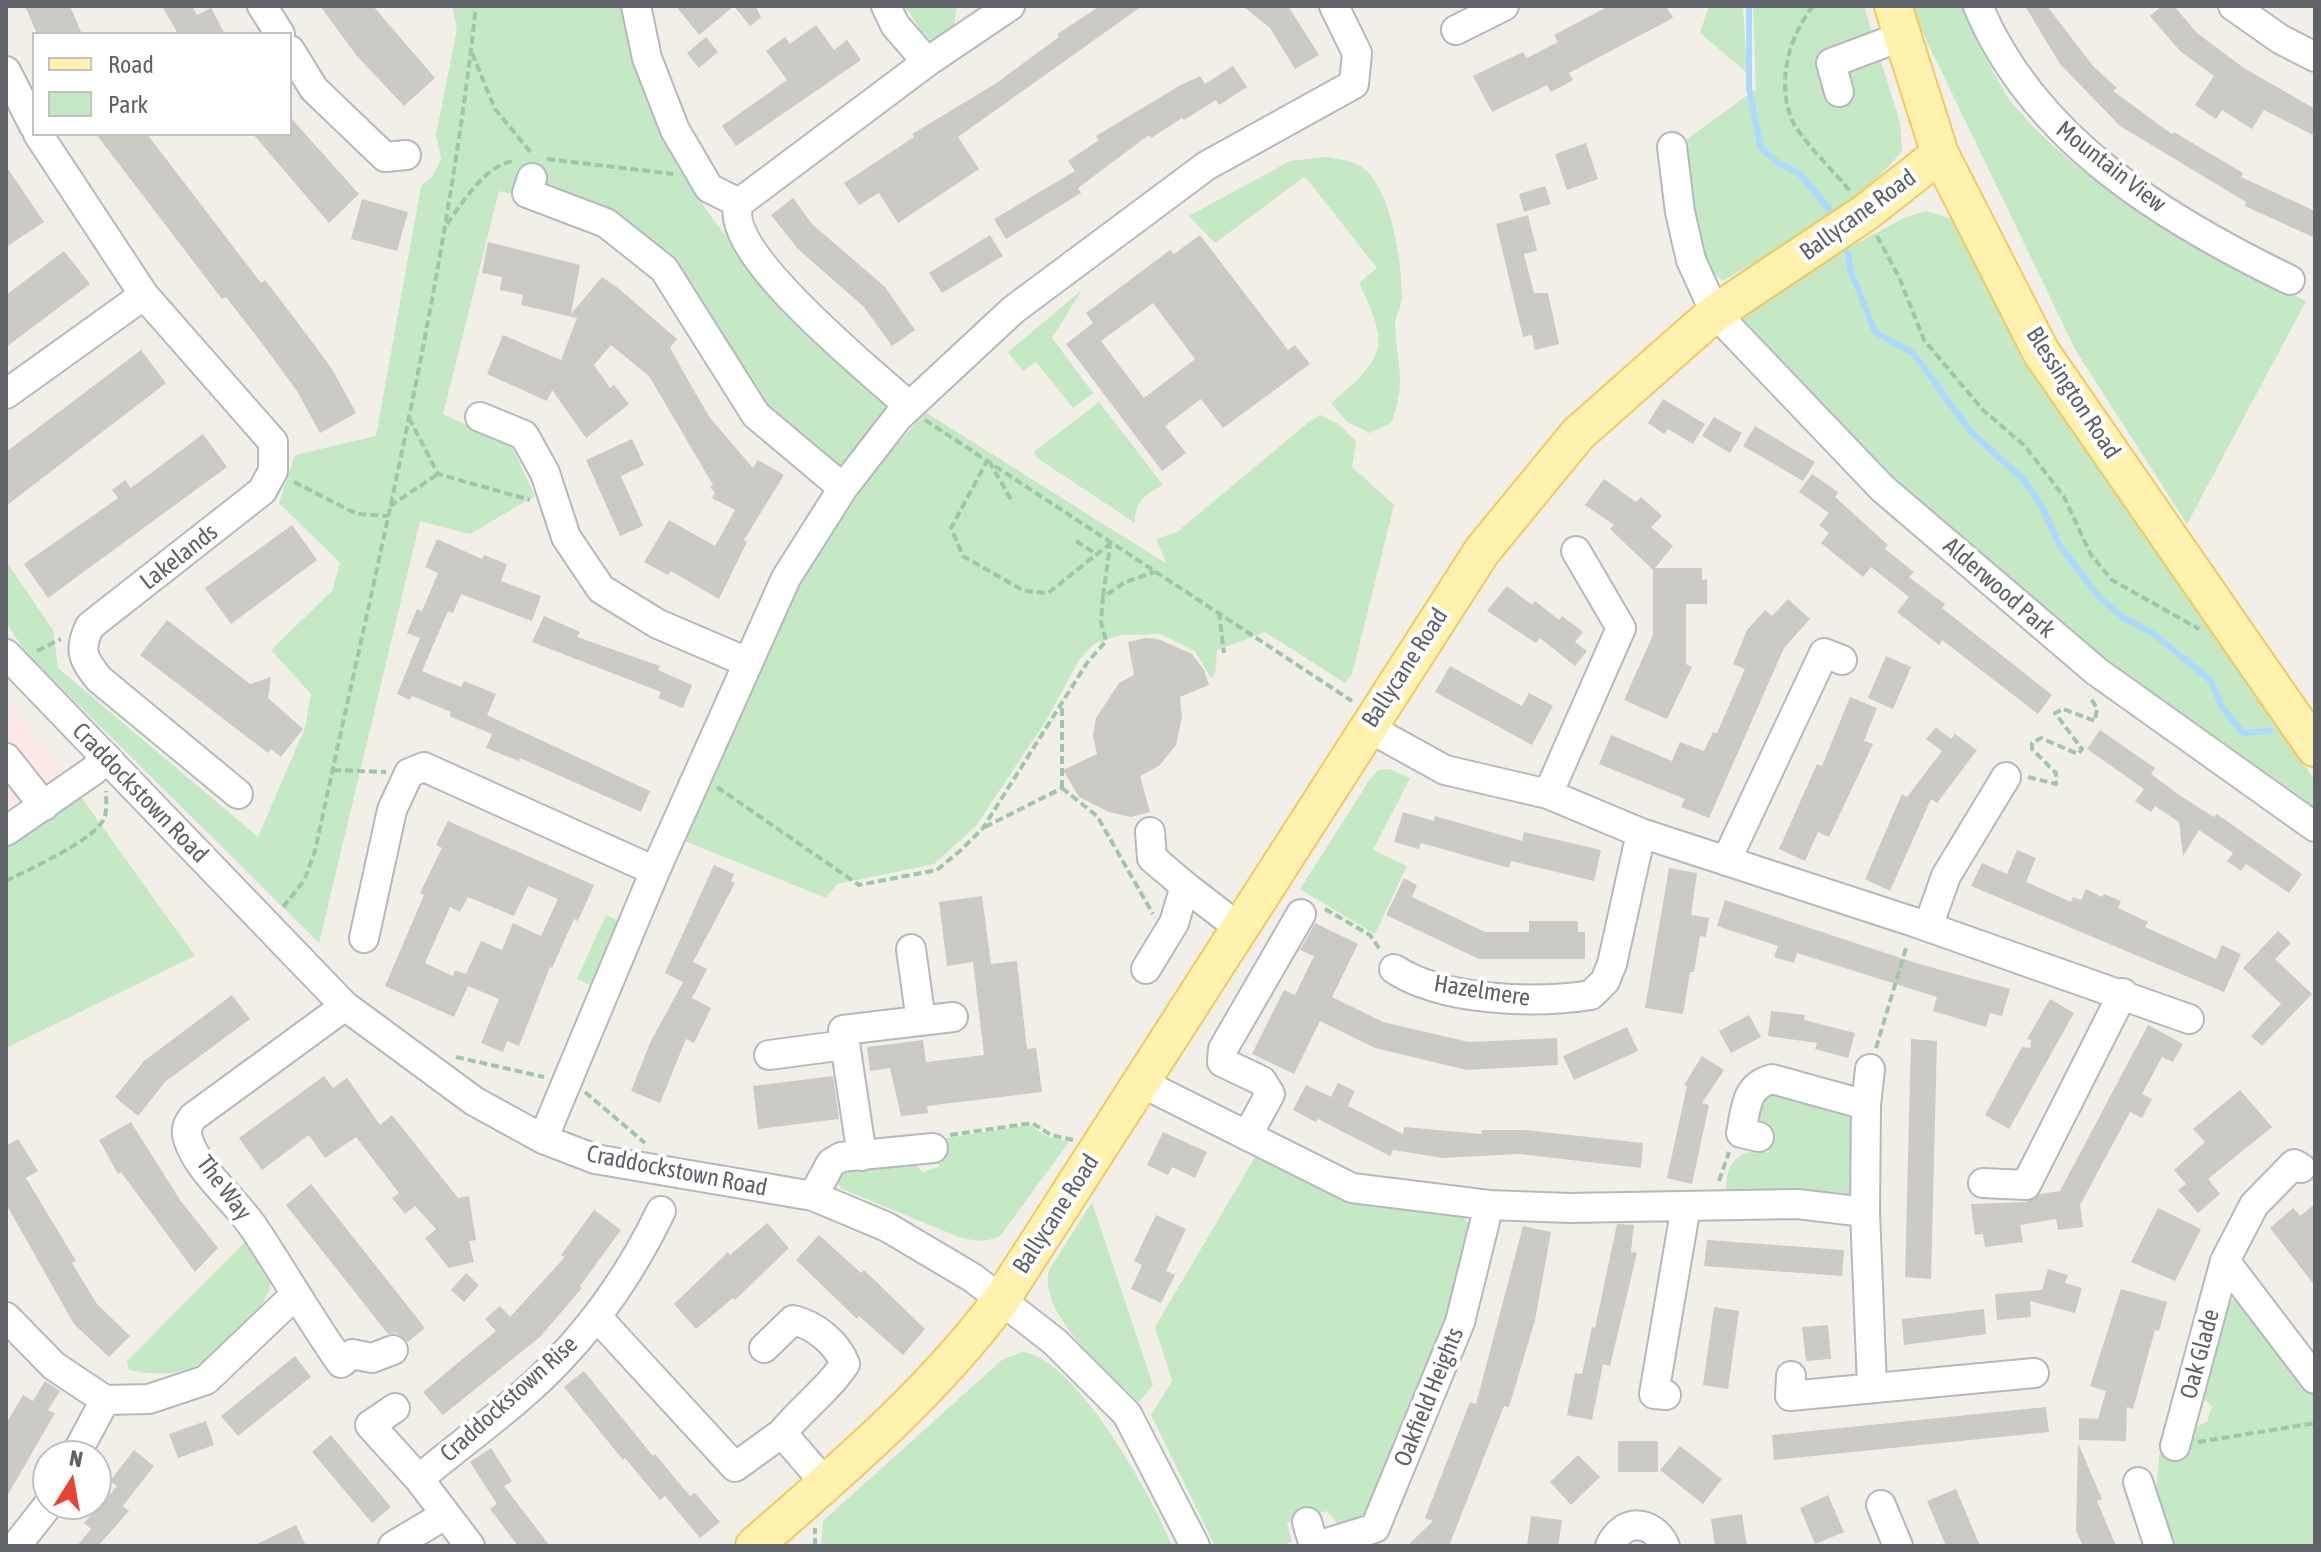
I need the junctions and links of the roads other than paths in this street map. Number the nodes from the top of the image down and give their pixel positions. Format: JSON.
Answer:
{"nodes":[{"id":1,"x":262,"y":6,"type":"edge"},
{"id":2,"x":636,"y":6,"type":"edge"},
{"id":3,"x":886,"y":6,"type":"edge"},
{"id":4,"x":1010,"y":6,"type":"edge"},
{"id":5,"x":1334,"y":6,"type":"edge"},
{"id":6,"x":1504,"y":6,"type":"edge"},
{"id":7,"x":1978,"y":6,"type":"edge"},
{"id":8,"x":2233,"y":6,"type":"edge"},
{"id":9,"x":1898,"y":21,"type":"edge"},
{"id":10,"x":1456,"y":30,"type":"dead end"},
{"id":11,"x":279,"y":32,"type":"edge"},
{"id":12,"x":292,"y":53,"type":"edge"},
{"id":13,"x":2315,"y":57,"type":"edge"},
{"id":14,"x":927,"y":62,"type":"junction"},
{"id":15,"x":6,"y":71,"type":"edge"},
{"id":16,"x":1839,"y":92,"type":"dead end"},
{"id":17,"x":32,"y":122,"type":"edge"},
{"id":18,"x":39,"y":136,"type":"edge"},
{"id":19,"x":1672,"y":147,"type":"dead end"},
{"id":20,"x":1940,"y":154,"type":"junction"},
{"id":21,"x":406,"y":155,"type":"dead end"},
{"id":22,"x":533,"y":168,"type":"road end"},
{"id":23,"x":739,"y":203,"type":"junction"},
{"id":24,"x":2290,"y":280,"type":"dead end"},
{"id":25,"x":144,"y":295,"type":"junction"},
{"id":26,"x":1715,"y":313,"type":"junction"},
{"id":27,"x":6,"y":394,"type":"edge"},
{"id":28,"x":906,"y":408,"type":"junction"},
{"id":29,"x":480,"y":417,"type":"dead end"},
{"id":30,"x":843,"y":488,"type":"junction"},
{"id":31,"x":1576,"y":551,"type":"dead end"},
{"id":32,"x":19,"y":653,"type":"edge"},
{"id":33,"x":1842,"y":660,"type":"dead end"},
{"id":34,"x":747,"y":662,"type":"junction"},
{"id":35,"x":1370,"y":721,"type":"junction"},
{"id":36,"x":2315,"y":748,"type":"edge"},
{"id":37,"x":6,"y":758,"type":"edge"},
{"id":38,"x":100,"y":764,"type":"junction"},
{"id":39,"x":2006,"y":777,"type":"road end"},
{"id":40,"x":238,"y":794,"type":"dead end"},
{"id":41,"x":1548,"y":794,"type":"junction"},
{"id":42,"x":44,"y":806,"type":"junction"},
{"id":43,"x":2315,"y":827,"type":"edge"},
{"id":44,"x":6,"y":831,"type":"edge"},
{"id":45,"x":1150,"y":832,"type":"dead end"},
{"id":46,"x":1641,"y":833,"type":"junction"},
{"id":47,"x":1726,"y":861,"type":"junction"},
{"id":48,"x":655,"y":871,"type":"junction"},
{"id":49,"x":1185,"y":886,"type":"junction"},
{"id":50,"x":1310,"y":910,"type":"road end"},
{"id":51,"x":1921,"y":924,"type":"junction"},
{"id":52,"x":1238,"y":927,"type":"junction"},
{"id":53,"x":364,"y":938,"type":"dead end"},
{"id":54,"x":911,"y":949,"type":"dead end"},
{"id":55,"x":1146,"y":969,"type":"dead end"},
{"id":56,"x":1394,"y":969,"type":"road end"},
{"id":57,"x":2123,"y":993,"type":"junction"},
{"id":58,"x":345,"y":1006,"type":"junction"},
{"id":59,"x":953,"y":1017,"type":"dead end"},
{"id":60,"x":2189,"y":1019,"type":"dead end"},
{"id":61,"x":921,"y":1021,"type":"junction"},
{"id":62,"x":845,"y":1045,"type":"junction"},
{"id":63,"x":769,"y":1055,"type":"dead end"},
{"id":64,"x":1870,"y":1069,"type":"road end"},
{"id":65,"x":1142,"y":1083,"type":"junction"},
{"id":66,"x":1866,"y":1105,"type":"junction"},
{"id":67,"x":1750,"y":1135,"type":"road end"},
{"id":68,"x":1247,"y":1136,"type":"junction"},
{"id":69,"x":543,"y":1139,"type":"junction"},
{"id":70,"x":933,"y":1148,"type":"road end"},
{"id":71,"x":862,"y":1156,"type":"junction"},
{"id":72,"x":2301,"y":1168,"type":"dead end"},
{"id":73,"x":1983,"y":1183,"type":"dead end"},
{"id":74,"x":813,"y":1196,"type":"junction"},
{"id":75,"x":1489,"y":1205,"type":"junction"},
{"id":76,"x":1699,"y":1205,"type":"junction"},
{"id":77,"x":661,"y":1211,"type":"dead end"},
{"id":78,"x":1865,"y":1212,"type":"junction"},
{"id":79,"x":2225,"y":1261,"type":"junction"},
{"id":80,"x":294,"y":1296,"type":"junction"},
{"id":81,"x":1001,"y":1300,"type":"junction"},
{"id":82,"x":6,"y":1317,"type":"edge"},
{"id":83,"x":597,"y":1317,"type":"junction"},
{"id":84,"x":764,"y":1348,"type":"dead end"},
{"id":85,"x":393,"y":1350,"type":"dead end"},
{"id":86,"x":2034,"y":1373,"type":"dead end"},
{"id":87,"x":1791,"y":1376,"type":"dead end"},
{"id":88,"x":2315,"y":1379,"type":"edge"},
{"id":89,"x":1872,"y":1386,"type":"junction"},
{"id":90,"x":1666,"y":1395,"type":"dead end"},
{"id":91,"x":105,"y":1400,"type":"junction"},
{"id":92,"x":395,"y":1408,"type":"dead end"},
{"id":93,"x":782,"y":1433,"type":"junction"},
{"id":94,"x":84,"y":1440,"type":"edge"},
{"id":95,"x":2175,"y":1446,"type":"road end"},
{"id":96,"x":419,"y":1479,"type":"junction"},
{"id":97,"x":2138,"y":1482,"type":"dead end"},
{"id":98,"x":826,"y":1484,"type":"junction"},
{"id":99,"x":1881,"y":1505,"type":"dead end"},
{"id":100,"x":445,"y":1515,"type":"junction"},
{"id":101,"x":36,"y":1520,"type":"edge"},
{"id":102,"x":1313,"y":1538,"type":"edge"},
{"id":103,"x":16,"y":1546,"type":"edge"},
{"id":104,"x":393,"y":1546,"type":"edge"},
{"id":105,"x":470,"y":1546,"type":"edge"},
{"id":106,"x":754,"y":1546,"type":"edge"},
{"id":107,"x":1195,"y":1546,"type":"edge"},
{"id":108,"x":1610,"y":1546,"type":"edge"},
{"id":109,"x":1665,"y":1546,"type":"edge"},
{"id":110,"x":1898,"y":1546,"type":"edge"},
{"id":111,"x":2159,"y":1546,"type":"edge"}],
"edges":[{"from":1,"to":11,"type":"street"},
{"from":2,"to":23,"type":"street"},
{"from":3,"to":14,"type":"street"},
{"from":4,"to":14,"type":"street"},
{"from":5,"to":28,"type":"street"},
{"from":6,"to":10,"type":"street"},
{"from":7,"to":24,"type":"street","name":"Mountain View"},
{"from":8,"to":13,"type":"street"},
{"from":9,"to":16,"type":"street"},
{"from":9,"to":20,"type":"main road","name":"Blessington Road"},
{"from":12,"to":21,"type":"street"},
{"from":14,"to":23,"type":"street"},
{"from":15,"to":17,"type":"street"},
{"from":18,"to":25,"type":"street"},
{"from":19,"to":26,"type":"street","name":"Alderwood Park"},
{"from":20,"to":26,"type":"main road","name":"Ballycane Road"},
{"from":20,"to":36,"type":"main road","name":"Blessington Road"},
{"from":22,"to":30,"type":"street"},
{"from":23,"to":28,"type":"street"},
{"from":25,"to":27,"type":"street"},
{"from":25,"to":40,"type":"street","name":"Lakelands"},
{"from":26,"to":35,"type":"main road","name":"Ballycane Road"},
{"from":26,"to":43,"type":"street","name":"Alderwood Park"},
{"from":28,"to":30,"type":"street"},
{"from":29,"to":34,"type":"street"},
{"from":30,"to":34,"type":"street"},
{"from":31,"to":41,"type":"street"},
{"from":32,"to":38,"type":"street","name":"Craddockstown Road"},
{"from":33,"to":47,"type":"street"},
{"from":34,"to":48,"type":"street"},
{"from":35,"to":41,"type":"street"},
{"from":35,"to":52,"type":"main road","name":"Ballycane Road"},
{"from":37,"to":42,"type":"street"},
{"from":38,"to":42,"type":"street"},
{"from":38,"to":58,"type":"street","name":"Craddockstown Road"},
{"from":39,"to":51,"type":"street"},
{"from":41,"to":46,"type":"street"},
{"from":42,"to":44,"type":"street"},
{"from":45,"to":49,"type":"street"},
{"from":46,"to":47,"type":"street"},
{"from":46,"to":56,"type":"street","name":"Hazelmere"},
{"from":47,"to":51,"type":"street"},
{"from":48,"to":53,"type":"street"},
{"from":48,"to":69,"type":"street"},
{"from":49,"to":52,"type":"street"},
{"from":49,"to":55,"type":"street"},
{"from":50,"to":68,"type":"street"},
{"from":51,"to":57,"type":"street"},
{"from":52,"to":65,"type":"main road","name":"Ballycane Road"},
{"from":54,"to":61,"type":"street"},
{"from":57,"to":60,"type":"street"},
{"from":57,"to":73,"type":"street"},
{"from":58,"to":69,"type":"street","name":"Craddockstown Road"},
{"from":58,"to":80,"type":"street","name":"The Way"},
{"from":59,"to":61,"type":"street"},
{"from":61,"to":62,"type":"street"},
{"from":62,"to":63,"type":"street"},
{"from":62,"to":71,"type":"street"},
{"from":64,"to":66,"type":"street"},
{"from":65,"to":68,"type":"street"},
{"from":65,"to":81,"type":"main road","name":"Ballycane Road"},
{"from":66,"to":67,"type":"street"},
{"from":66,"to":78,"type":"street"},
{"from":68,"to":75,"type":"street"},
{"from":69,"to":74,"type":"street","name":"Craddockstown Road"},
{"from":70,"to":71,"type":"street"},
{"from":71,"to":74,"type":"street"},
{"from":72,"to":79,"type":"street","name":"Oak Glade"},
{"from":74,"to":81,"type":"street","name":"Craddockstown Road"},
{"from":75,"to":76,"type":"street"},
{"from":75,"to":102,"type":"street","name":"Oakfield Heights"},
{"from":76,"to":78,"type":"street"},
{"from":76,"to":90,"type":"street"},
{"from":77,"to":83,"type":"street","name":"Craddockstown Rise"},
{"from":78,"to":89,"type":"street"},
{"from":79,"to":88,"type":"street","name":"Oak Glade"},
{"from":79,"to":95,"type":"street","name":"Oak Glade"},
{"from":80,"to":85,"type":"street","name":"The Way"},
{"from":80,"to":91,"type":"street"},
{"from":81,"to":98,"type":"main road","name":"Ballycane Road"},
{"from":81,"to":107,"type":"street","name":"Craddockstown Road"},
{"from":82,"to":91,"type":"street"},
{"from":83,"to":93,"type":"street","name":"Craddockstown Rise"},
{"from":83,"to":96,"type":"street","name":"Craddockstown Rise"},
{"from":84,"to":93,"type":"street"},
{"from":86,"to":89,"type":"street"},
{"from":87,"to":89,"type":"street"},
{"from":91,"to":94,"type":"street"},
{"from":92,"to":96,"type":"street","name":"Craddockstown Rise"},
{"from":93,"to":98,"type":"street"},
{"from":96,"to":100,"type":"street","name":"Craddockstown Rise"},
{"from":97,"to":111,"type":"street"},
{"from":98,"to":106,"type":"main road","name":"Ballycane Road"},
{"from":99,"to":110,"type":"street"},
{"from":100,"to":104,"type":"street"},
{"from":100,"to":105,"type":"street","name":"Craddockstown Rise"},
{"from":101,"to":103,"type":"street"},
{"from":108,"to":109,"type":"street"}]}
